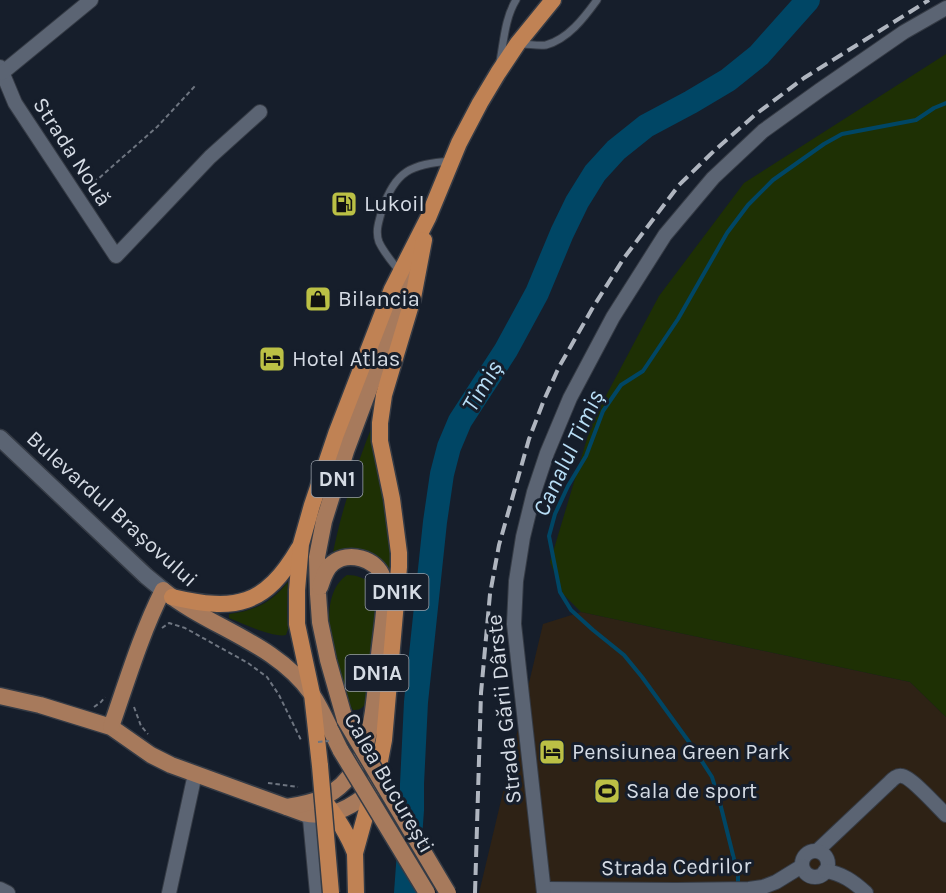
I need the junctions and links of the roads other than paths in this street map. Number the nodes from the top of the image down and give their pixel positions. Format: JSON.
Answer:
{"nodes":[{"id":1,"x":91,"y":0,"type":"edge"},
{"id":2,"x":516,"y":0,"type":"edge"},
{"id":3,"x":553,"y":0,"type":"edge"},
{"id":4,"x":597,"y":0,"type":"edge"},
{"id":5,"x":946,"y":8,"type":"edge"},
{"id":6,"x":519,"y":43,"type":"junction"},
{"id":7,"x":1,"y":70,"type":"edge"},
{"id":8,"x":498,"y":73,"type":"junction"},
{"id":9,"x":260,"y":112,"type":"dead end"},
{"id":10,"x":451,"y":161,"type":"junction"},
{"id":11,"x":428,"y":218,"type":"junction"},
{"id":12,"x":401,"y":273,"type":"junction"},
{"id":13,"x":0,"y":438,"type":"edge"},
{"id":14,"x":301,"y":544,"type":"junction"},
{"id":15,"x":167,"y":594,"type":"junction"},
{"id":16,"x":318,"y":594,"type":"junction"},
{"id":17,"x":312,"y":694,"type":"junction"},
{"id":18,"x":0,"y":696,"type":"edge"},
{"id":19,"x":111,"y":728,"type":"junction"},
{"id":20,"x":195,"y":774,"type":"junction"},
{"id":21,"x":373,"y":789,"type":"junction"},
{"id":22,"x":322,"y":798,"type":"junction"},
{"id":23,"x":287,"y":807,"type":"junction"},
{"id":24,"x":303,"y":813,"type":"junction"},
{"id":25,"x":334,"y":813,"type":"junction"},
{"id":26,"x":946,"y":815,"type":"edge"},
{"id":27,"x":818,"y":851,"type":"junction"},
{"id":28,"x":355,"y":853,"type":"junction"},
{"id":29,"x":802,"y":866,"type":"junction"},
{"id":30,"x":825,"y":871,"type":"junction"},
{"id":31,"x":0,"y":889,"type":"edge"},
{"id":32,"x":544,"y":891,"type":"edge"},
{"id":33,"x":8,"y":893,"type":"edge"},
{"id":34,"x":169,"y":893,"type":"edge"},
{"id":35,"x":317,"y":893,"type":"edge"},
{"id":36,"x":331,"y":893,"type":"edge"},
{"id":37,"x":356,"y":893,"type":"edge"},
{"id":38,"x":427,"y":893,"type":"edge"},
{"id":39,"x":448,"y":893,"type":"edge"},
{"id":40,"x":866,"y":893,"type":"edge"}],
"edges":[{"from":1,"to":7,"type":"street"},
{"from":2,"to":8,"type":"lane"},
{"from":3,"to":6,"type":"highway","name":"Calea București","number":"DN1"},
{"from":4,"to":6,"type":"lane"},
{"from":5,"to":32,"type":"street","name":"Strada Gării Dârste"},
{"from":6,"to":8,"type":"highway","name":"Calea București","number":"DN1"},
{"from":7,"to":9,"type":"street","name":"Strada Nouă"},
{"from":8,"to":10,"type":"highway","name":"Calea București","number":"DN1"},
{"from":10,"to":11,"type":"highway","name":"Calea București","number":"DN1"},
{"from":10,"to":12,"type":"lane"},
{"from":11,"to":12,"type":"highway","name":"Calea București","number":"DN1"},
{"from":11,"to":16,"type":"main road","name":"Calea București","number":"DN1"},
{"from":11,"to":21,"type":"highway","number":"DN1K"},
{"from":12,"to":14,"type":"highway","name":"Calea București","number":"DN1"},
{"from":13,"to":15,"type":"main road","name":"Bulevardul Brașovului"},
{"from":14,"to":15,"type":"highway"},
{"from":14,"to":17,"type":"highway","name":"Calea București","number":"DN1"},
{"from":15,"to":17,"type":"main road","name":"Bulevardul Brașovului"},
{"from":15,"to":19,"type":"main road"},
{"from":16,"to":22,"type":"main road","number":"DN1A"},
{"from":16,"to":39,"type":"main road","name":"Calea București","number":"DN1","bridge":true},
{"from":17,"to":36,"type":"highway","bridge":true},
{"from":17,"to":38,"type":"main road","name":"Calea București","number":"DN1","bridge":true},
{"from":18,"to":19,"type":"main road"},
{"from":19,"to":20,"type":"main road"},
{"from":20,"to":23,"type":"main road"},
{"from":20,"to":34,"type":"street"},
{"from":21,"to":25,"type":"main road"},
{"from":21,"to":28,"type":"highway","number":"DN1K"},
{"from":22,"to":23,"type":"main road","number":"DN1A"},
{"from":22,"to":25,"type":"highway","number":"DN1K"},
{"from":23,"to":24,"type":"main road"},
{"from":24,"to":25,"type":"main road"},
{"from":24,"to":35,"type":"street"},
{"from":25,"to":28,"type":"highway","number":"DN1K"},
{"from":26,"to":27,"type":"street"},
{"from":27,"to":29,"type":"street"},
{"from":27,"to":30,"type":"street"},
{"from":28,"to":37,"type":"highway","number":"DN1K"},
{"from":29,"to":30,"type":"street"},
{"from":29,"to":32,"type":"street","name":"Strada Cedrilor"},
{"from":30,"to":40,"type":"street"},
{"from":31,"to":33,"type":"street"}]}
